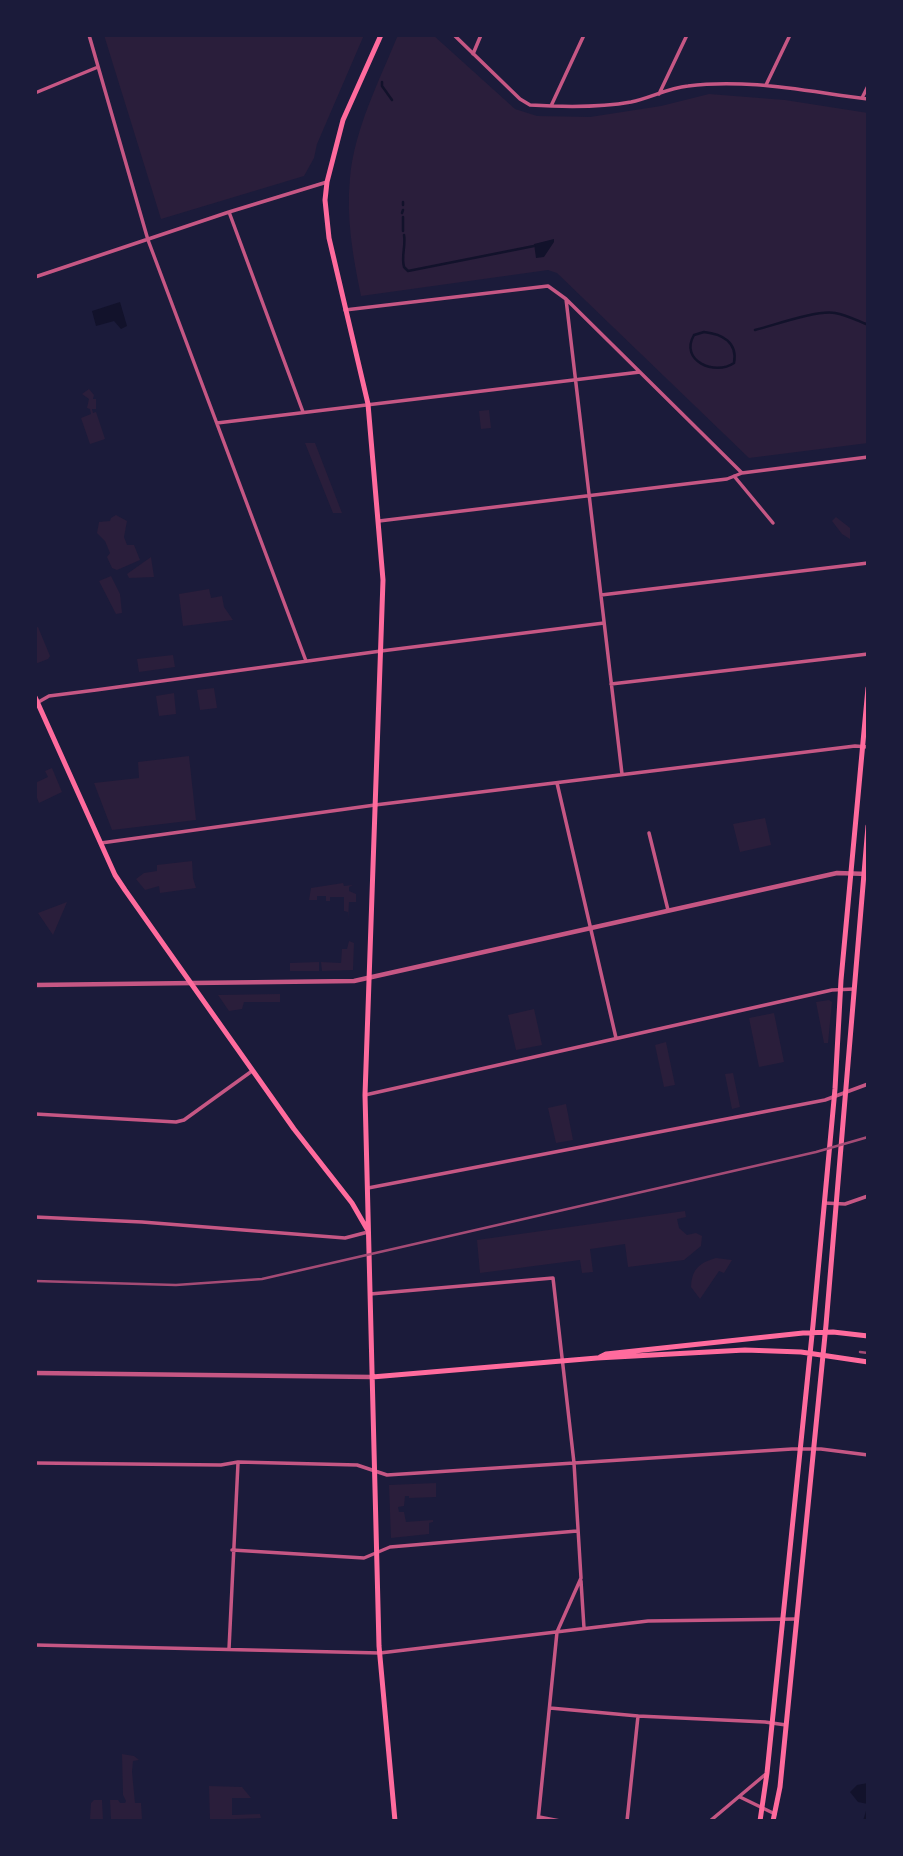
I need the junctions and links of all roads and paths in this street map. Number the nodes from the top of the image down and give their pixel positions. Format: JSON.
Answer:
{"nodes":[{"id":1,"x":89,"y":35,"type":"edge"},
{"id":2,"x":381,"y":35,"type":"edge"},
{"id":3,"x":454,"y":35,"type":"edge"},
{"id":4,"x":481,"y":35,"type":"edge"},
{"id":5,"x":584,"y":35,"type":"edge"},
{"id":6,"x":687,"y":35,"type":"edge"},
{"id":7,"x":790,"y":35,"type":"edge"},
{"id":8,"x":473,"y":54,"type":"junction"},
{"id":9,"x":99,"y":67,"type":"junction"},
{"id":10,"x":766,"y":86,"type":"junction"},
{"id":11,"x":868,"y":86,"type":"edge"},
{"id":12,"x":35,"y":93,"type":"edge"},
{"id":13,"x":659,"y":94,"type":"junction"},
{"id":14,"x":862,"y":98,"type":"junction"},
{"id":15,"x":868,"y":99,"type":"edge"},
{"id":16,"x":551,"y":106,"type":"junction"},
{"id":17,"x":327,"y":182,"type":"junction"},
{"id":18,"x":229,"y":212,"type":"junction"},
{"id":19,"x":148,"y":240,"type":"junction"},
{"id":20,"x":35,"y":277,"type":"edge"},
{"id":21,"x":566,"y":299,"type":"junction"},
{"id":22,"x":345,"y":310,"type":"junction"},
{"id":23,"x":640,"y":372,"type":"junction"},
{"id":24,"x":574,"y":379,"type":"junction"},
{"id":25,"x":368,"y":404,"type":"junction"},
{"id":26,"x":303,"y":412,"type":"junction"},
{"id":27,"x":217,"y":423,"type":"junction"},
{"id":28,"x":868,"y":457,"type":"edge"},
{"id":29,"x":742,"y":473,"type":"junction"},
{"id":30,"x":734,"y":476,"type":"junction"},
{"id":31,"x":588,"y":494,"type":"junction"},
{"id":32,"x":379,"y":521,"type":"junction"},
{"id":33,"x":773,"y":523,"type":"dead end"},
{"id":34,"x":868,"y":563,"type":"edge"},
{"id":35,"x":601,"y":596,"type":"junction"},
{"id":36,"x":604,"y":624,"type":"junction"},
{"id":37,"x":381,"y":651,"type":"junction"},
{"id":38,"x":868,"y":654,"type":"edge"},
{"id":39,"x":306,"y":661,"type":"junction"},
{"id":40,"x":611,"y":684,"type":"junction"},
{"id":41,"x":868,"y":688,"type":"edge"},
{"id":42,"x":36,"y":701,"type":"edge"},
{"id":43,"x":865,"y":747,"type":"edge"},
{"id":44,"x":622,"y":774,"type":"junction"},
{"id":45,"x":557,"y":783,"type":"junction"},
{"id":46,"x":375,"y":805,"type":"junction"},
{"id":47,"x":868,"y":826,"type":"edge"},
{"id":48,"x":649,"y":833,"type":"dead end"},
{"id":49,"x":101,"y":843,"type":"junction"},
{"id":50,"x":851,"y":873,"type":"junction"},
{"id":51,"x":866,"y":874,"type":"edge"},
{"id":52,"x":668,"y":912,"type":"junction"},
{"id":53,"x":592,"y":929,"type":"junction"},
{"id":54,"x":369,"y":979,"type":"junction"},
{"id":55,"x":190,"y":983,"type":"junction"},
{"id":56,"x":35,"y":985,"type":"edge"},
{"id":57,"x":854,"y":989,"type":"junction"},
{"id":58,"x":841,"y":990,"type":"junction"},
{"id":59,"x":616,"y":1038,"type":"junction"},
{"id":60,"x":252,"y":1071,"type":"junction"},
{"id":61,"x":868,"y":1084,"type":"edge"},
{"id":62,"x":845,"y":1093,"type":"junction"},
{"id":63,"x":365,"y":1095,"type":"junction"},
{"id":64,"x":833,"y":1098,"type":"junction"},
{"id":65,"x":35,"y":1114,"type":"edge"},
{"id":66,"x":368,"y":1188,"type":"junction"},
{"id":67,"x":868,"y":1196,"type":"edge"},
{"id":68,"x":824,"y":1203,"type":"junction"},
{"id":69,"x":836,"y":1203,"type":"junction"},
{"id":70,"x":35,"y":1217,"type":"edge"},
{"id":71,"x":368,"y":1232,"type":"junction"},
{"id":72,"x":370,"y":1294,"type":"junction"},
{"id":73,"x":825,"y":1332,"type":"junction"},
{"id":74,"x":812,"y":1333,"type":"junction"},
{"id":75,"x":868,"y":1336,"type":"edge"},
{"id":76,"x":810,"y":1354,"type":"junction"},
{"id":77,"x":822,"y":1356,"type":"junction"},
{"id":78,"x":597,"y":1358,"type":"junction"},
{"id":79,"x":564,"y":1361,"type":"junction"},
{"id":80,"x":868,"y":1362,"type":"edge"},
{"id":81,"x":35,"y":1373,"type":"edge"},
{"id":82,"x":372,"y":1377,"type":"junction"},
{"id":83,"x":800,"y":1449,"type":"junction"},
{"id":84,"x":813,"y":1449,"type":"junction"},
{"id":85,"x":868,"y":1455,"type":"edge"},
{"id":86,"x":35,"y":1462,"type":"edge"},
{"id":87,"x":238,"y":1462,"type":"junction"},
{"id":88,"x":574,"y":1463,"type":"junction"},
{"id":89,"x":374,"y":1471,"type":"junction"},
{"id":90,"x":578,"y":1531,"type":"junction"},
{"id":91,"x":232,"y":1550,"type":"junction"},
{"id":92,"x":376,"y":1552,"type":"junction"},
{"id":93,"x":581,"y":1578,"type":"junction"},
{"id":94,"x":783,"y":1619,"type":"junction"},
{"id":95,"x":796,"y":1619,"type":"junction"},
{"id":96,"x":584,"y":1628,"type":"junction"},
{"id":97,"x":557,"y":1632,"type":"junction"},
{"id":98,"x":35,"y":1645,"type":"edge"},
{"id":99,"x":229,"y":1649,"type":"junction"},
{"id":100,"x":380,"y":1653,"type":"junction"},
{"id":101,"x":550,"y":1708,"type":"junction"},
{"id":102,"x":638,"y":1716,"type":"junction"},
{"id":103,"x":772,"y":1723,"type":"junction"},
{"id":104,"x":786,"y":1725,"type":"junction"},
{"id":105,"x":767,"y":1773,"type":"junction"},
{"id":106,"x":740,"y":1797,"type":"junction"},
{"id":107,"x":762,"y":1808,"type":"junction"},
{"id":108,"x":775,"y":1814,"type":"junction"},
{"id":109,"x":539,"y":1819,"type":"edge"},
{"id":110,"x":395,"y":1821,"type":"edge"},
{"id":111,"x":560,"y":1821,"type":"edge"},
{"id":112,"x":627,"y":1821,"type":"edge"},
{"id":113,"x":710,"y":1821,"type":"edge"},
{"id":114,"x":760,"y":1821,"type":"edge"},
{"id":115,"x":773,"y":1821,"type":"edge"}],
"edges":[{"from":1,"to":9,"type":"street"},
{"from":2,"to":17,"type":"main road"},
{"from":3,"to":8,"type":"street"},
{"from":4,"to":8,"type":"street"},
{"from":5,"to":16,"type":"street"},
{"from":6,"to":13,"type":"street"},
{"from":7,"to":10,"type":"street"},
{"from":8,"to":16,"type":"street"},
{"from":9,"to":12,"type":"street"},
{"from":9,"to":19,"type":"street"},
{"from":10,"to":13,"type":"street"},
{"from":10,"to":14,"type":"street"},
{"from":11,"to":14,"type":"street"},
{"from":13,"to":16,"type":"street"},
{"from":14,"to":15,"type":"street"},
{"from":17,"to":18,"type":"street"},
{"from":17,"to":22,"type":"main road"},
{"from":18,"to":19,"type":"street"},
{"from":18,"to":26,"type":"street"},
{"from":19,"to":20,"type":"street"},
{"from":19,"to":27,"type":"street"},
{"from":21,"to":22,"type":"street"},
{"from":21,"to":23,"type":"street"},
{"from":21,"to":24,"type":"street"},
{"from":22,"to":25,"type":"main road"},
{"from":23,"to":24,"type":"street"},
{"from":23,"to":29,"type":"street"},
{"from":24,"to":25,"type":"street"},
{"from":24,"to":31,"type":"street"},
{"from":25,"to":26,"type":"street"},
{"from":25,"to":32,"type":"main road"},
{"from":26,"to":27,"type":"street"},
{"from":27,"to":39,"type":"street"},
{"from":28,"to":29,"type":"street"},
{"from":29,"to":30,"type":"street"},
{"from":30,"to":31,"type":"street"},
{"from":30,"to":33,"type":"street"},
{"from":31,"to":32,"type":"street"},
{"from":31,"to":35,"type":"street"},
{"from":32,"to":37,"type":"main road"},
{"from":34,"to":35,"type":"street"},
{"from":35,"to":36,"type":"street"},
{"from":36,"to":37,"type":"street"},
{"from":36,"to":40,"type":"street"},
{"from":37,"to":39,"type":"street"},
{"from":37,"to":46,"type":"main road"},
{"from":38,"to":40,"type":"street"},
{"from":39,"to":42,"type":"street"},
{"from":40,"to":44,"type":"street"},
{"from":41,"to":43,"type":"main road"},
{"from":42,"to":49,"type":"main road"},
{"from":43,"to":44,"type":"street"},
{"from":43,"to":50,"type":"main road"},
{"from":44,"to":45,"type":"street"},
{"from":45,"to":46,"type":"street"},
{"from":45,"to":53,"type":"street"},
{"from":46,"to":49,"type":"street"},
{"from":46,"to":54,"type":"main road"},
{"from":47,"to":51,"type":"main road"},
{"from":48,"to":52,"type":"street"},
{"from":49,"to":55,"type":"main road"},
{"from":50,"to":51,"type":"street"},
{"from":50,"to":52,"type":"street"},
{"from":50,"to":58,"type":"main road"},
{"from":51,"to":57,"type":"main road"},
{"from":52,"to":53,"type":"street"},
{"from":53,"to":54,"type":"street"},
{"from":53,"to":59,"type":"street"},
{"from":54,"to":55,"type":"street"},
{"from":54,"to":63,"type":"main road"},
{"from":55,"to":56,"type":"street"},
{"from":55,"to":60,"type":"main road"},
{"from":57,"to":58,"type":"street"},
{"from":57,"to":62,"type":"main road"},
{"from":58,"to":59,"type":"street"},
{"from":58,"to":64,"type":"main road"},
{"from":59,"to":63,"type":"street"},
{"from":60,"to":65,"type":"street"},
{"from":60,"to":71,"type":"main road"},
{"from":61,"to":62,"type":"street"},
{"from":62,"to":64,"type":"street"},
{"from":62,"to":69,"type":"main road"},
{"from":63,"to":66,"type":"main road"},
{"from":64,"to":66,"type":"street"},
{"from":64,"to":68,"type":"main road"},
{"from":66,"to":71,"type":"main road"},
{"from":67,"to":69,"type":"street"},
{"from":68,"to":69,"type":"street"},
{"from":68,"to":74,"type":"main road"},
{"from":69,"to":73,"type":"main road"},
{"from":70,"to":71,"type":"street"},
{"from":71,"to":72,"type":"main road"},
{"from":72,"to":79,"type":"street"},
{"from":72,"to":82,"type":"main road"},
{"from":73,"to":74,"type":"main road"},
{"from":73,"to":75,"type":"main road"},
{"from":73,"to":77,"type":"main road"},
{"from":74,"to":76,"type":"main road"},
{"from":74,"to":78,"type":"main road"},
{"from":76,"to":77,"type":"main road"},
{"from":76,"to":78,"type":"main road"},
{"from":76,"to":83,"type":"main road"},
{"from":77,"to":80,"type":"main road"},
{"from":77,"to":84,"type":"main road"},
{"from":78,"to":79,"type":"main road"},
{"from":79,"to":82,"type":"main road"},
{"from":79,"to":88,"type":"street"},
{"from":81,"to":82,"type":"street"},
{"from":82,"to":89,"type":"main road"},
{"from":83,"to":84,"type":"street"},
{"from":83,"to":88,"type":"street"},
{"from":83,"to":94,"type":"main road"},
{"from":84,"to":85,"type":"street"},
{"from":84,"to":95,"type":"main road"},
{"from":86,"to":87,"type":"street"},
{"from":87,"to":89,"type":"street"},
{"from":87,"to":91,"type":"street"},
{"from":88,"to":89,"type":"street"},
{"from":88,"to":90,"type":"street"},
{"from":89,"to":92,"type":"main road"},
{"from":90,"to":92,"type":"street"},
{"from":90,"to":93,"type":"street"},
{"from":91,"to":92,"type":"street"},
{"from":91,"to":99,"type":"street"},
{"from":92,"to":100,"type":"main road"},
{"from":93,"to":96,"type":"street"},
{"from":93,"to":97,"type":"street"},
{"from":94,"to":95,"type":"street"},
{"from":94,"to":96,"type":"street"},
{"from":94,"to":103,"type":"main road"},
{"from":95,"to":104,"type":"main road"},
{"from":96,"to":97,"type":"street"},
{"from":97,"to":100,"type":"street"},
{"from":97,"to":101,"type":"street"},
{"from":98,"to":99,"type":"street"},
{"from":99,"to":100,"type":"street"},
{"from":100,"to":110,"type":"main road"},
{"from":101,"to":102,"type":"street"},
{"from":101,"to":109,"type":"street"},
{"from":102,"to":103,"type":"street"},
{"from":102,"to":112,"type":"street"},
{"from":103,"to":104,"type":"street"},
{"from":103,"to":105,"type":"main road"},
{"from":104,"to":108,"type":"main road"},
{"from":105,"to":106,"type":"street"},
{"from":105,"to":107,"type":"main road"},
{"from":106,"to":107,"type":"street"},
{"from":106,"to":113,"type":"street"},
{"from":107,"to":108,"type":"street"},
{"from":107,"to":114,"type":"main road"},
{"from":108,"to":115,"type":"main road"},
{"from":109,"to":111,"type":"street"}]}
